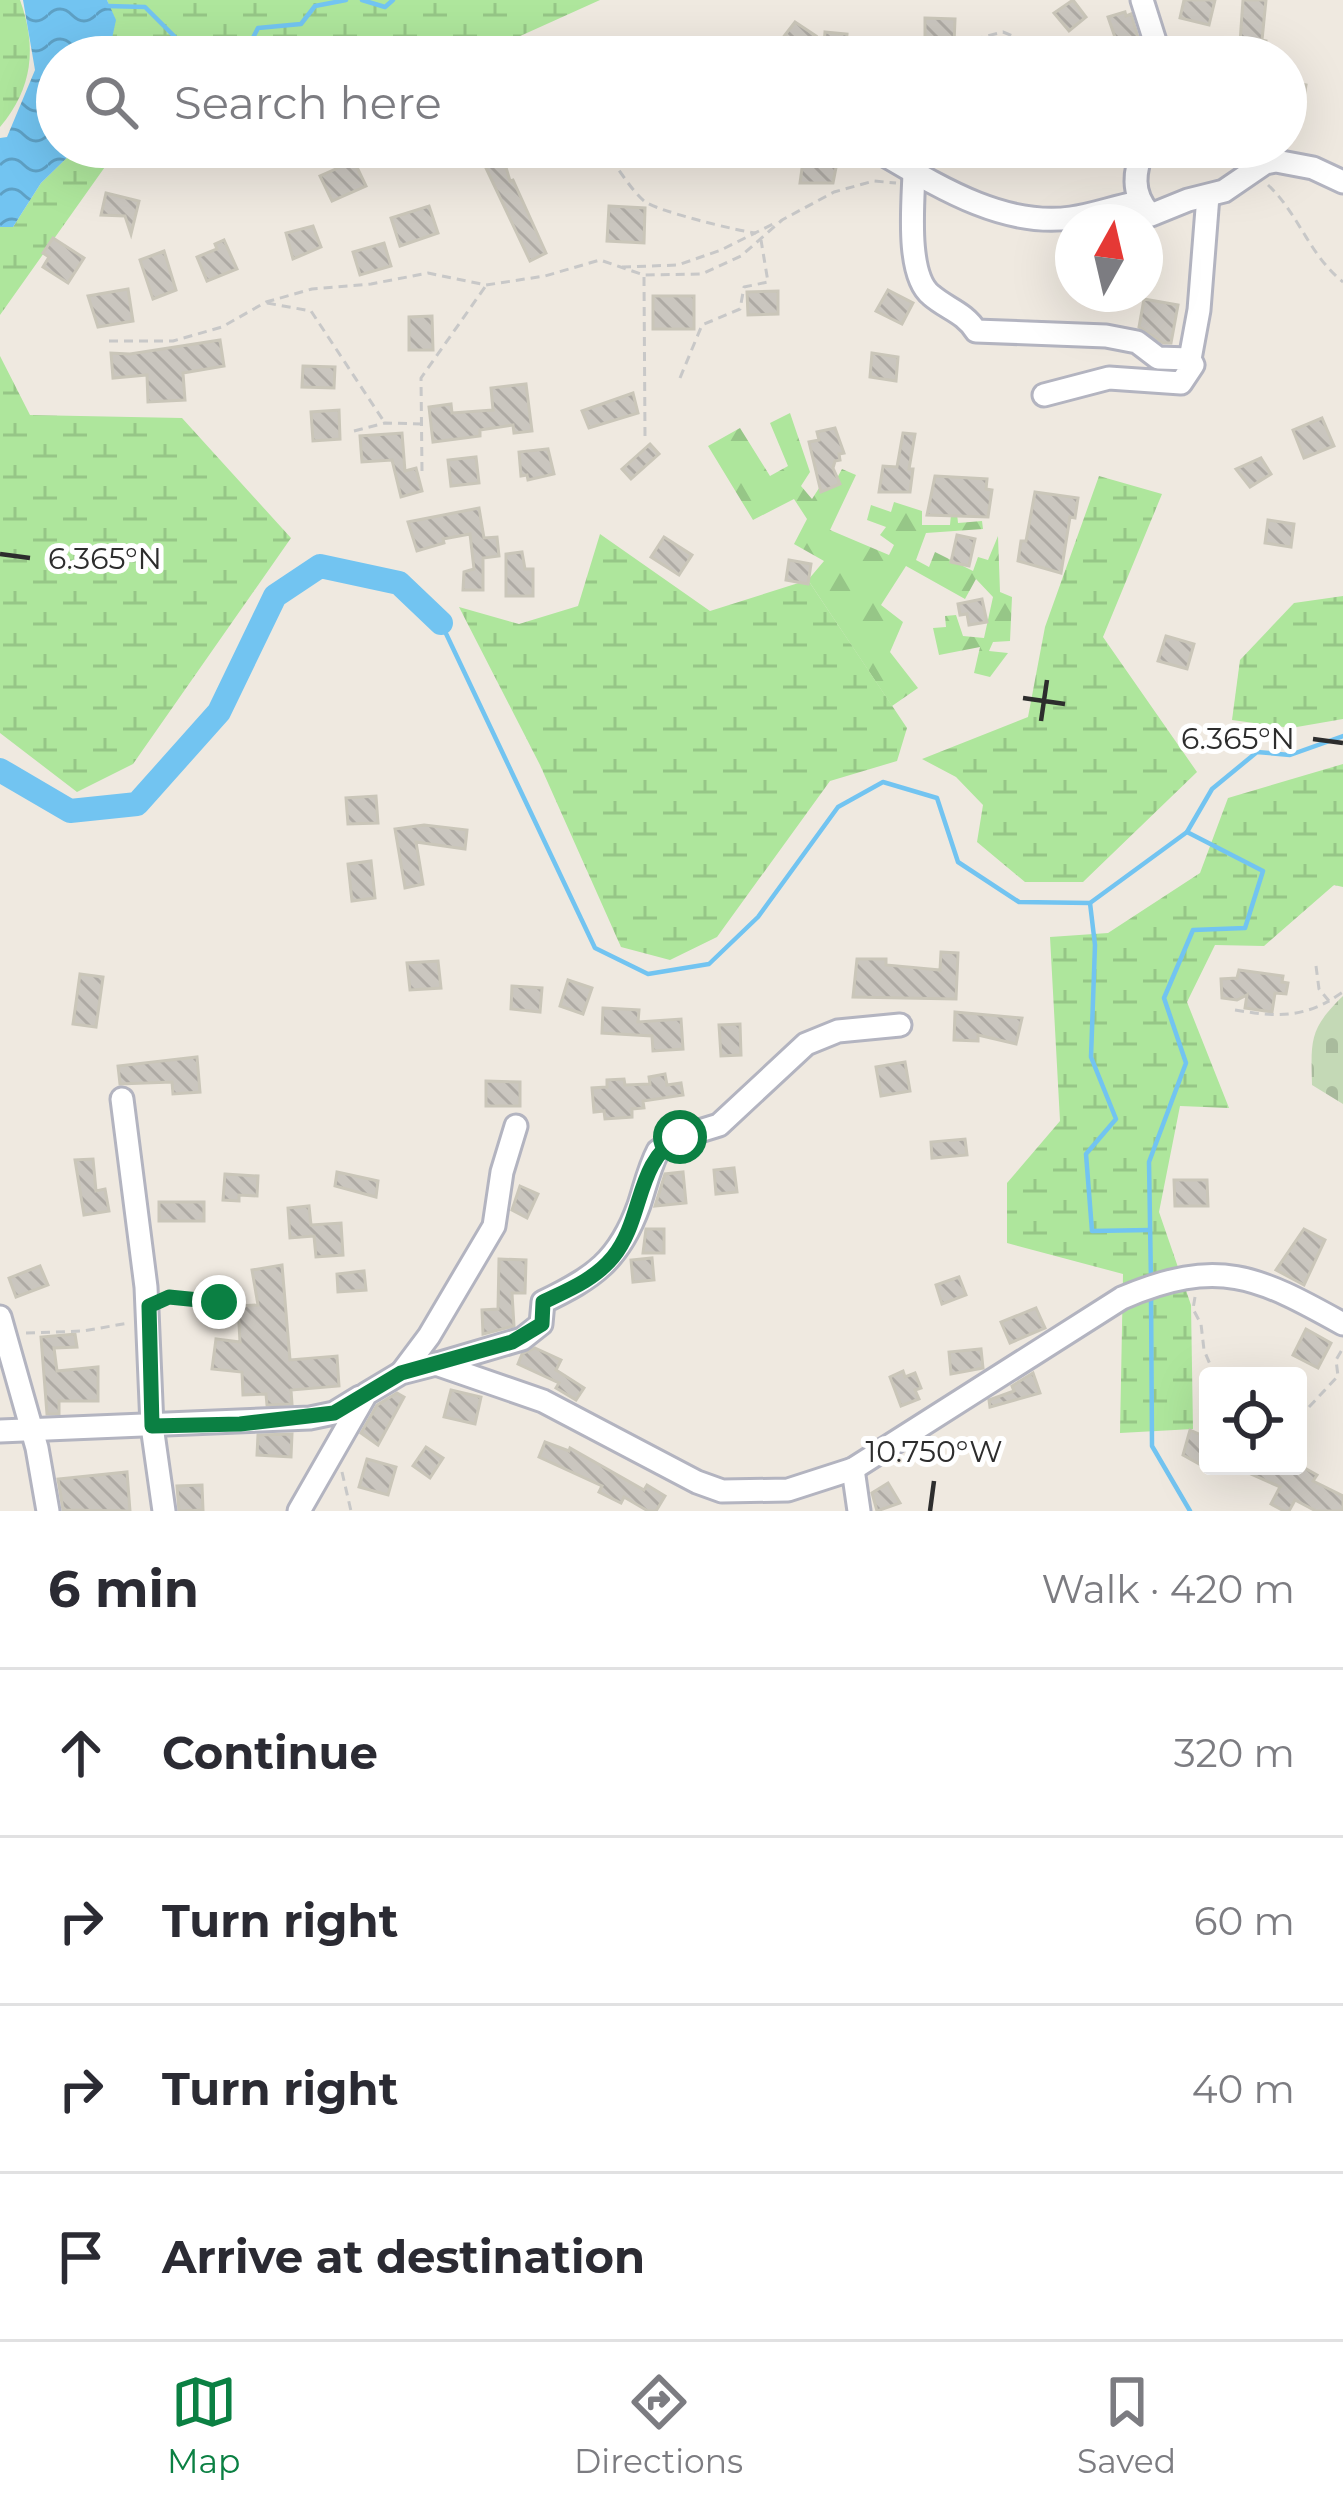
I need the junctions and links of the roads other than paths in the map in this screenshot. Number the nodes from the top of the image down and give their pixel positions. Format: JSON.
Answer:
{"nodes":[{"id":1,"x":1142,"y":0,"type":"edge"},
{"id":2,"x":1153,"y":36,"type":"edge"},
{"id":3,"x":900,"y":168,"type":"edge"},
{"id":4,"x":1138,"y":168,"type":"edge"},
{"id":5,"x":1259,"y":168,"type":"edge"},
{"id":6,"x":1306,"y":168,"type":"edge"},
{"id":7,"x":914,"y":178,"type":"junction"},
{"id":8,"x":1343,"y":182,"type":"edge"},
{"id":9,"x":1208,"y":196,"type":"junction"},
{"id":10,"x":1141,"y":204,"type":"edge"},
{"id":11,"x":1163,"y":210,"type":"edge"},
{"id":12,"x":1055,"y":218,"type":"edge"},
{"id":13,"x":1190,"y":358,"type":"junction"},
{"id":14,"x":1044,"y":395,"type":"dead end"},
{"id":15,"x":900,"y":1024,"type":"dead end"},
{"id":16,"x":122,"y":1099,"type":"dead end"},
{"id":17,"x":515,"y":1126,"type":"dead end"},
{"id":18,"x":3,"y":1324,"type":"edge"},
{"id":19,"x":1343,"y":1324,"type":"edge"},
{"id":20,"x":436,"y":1364,"type":"junction"},
{"id":21,"x":401,"y":1373,"type":"junction"},
{"id":22,"x":366,"y":1394,"type":"junction"},
{"id":23,"x":152,"y":1426,"type":"junction"},
{"id":24,"x":0,"y":1431,"type":"edge"},
{"id":25,"x":33,"y":1431,"type":"junction"},
{"id":26,"x":853,"y":1469,"type":"junction"},
{"id":27,"x":48,"y":1511,"type":"edge"},
{"id":28,"x":164,"y":1511,"type":"edge"},
{"id":29,"x":299,"y":1511,"type":"edge"},
{"id":30,"x":860,"y":1511,"type":"edge"}],
"edges":[{"from":1,"to":2,"type":"street"},
{"from":3,"to":7,"type":"street"},
{"from":4,"to":10,"type":"street"},
{"from":5,"to":9,"type":"street"},
{"from":6,"to":8,"type":"street"},
{"from":7,"to":12,"type":"street"},
{"from":7,"to":13,"type":"street"},
{"from":9,"to":11,"type":"street"},
{"from":9,"to":13,"type":"street"},
{"from":13,"to":14,"type":"street"},
{"from":15,"to":20,"type":"street"},
{"from":16,"to":23,"type":"street"},
{"from":17,"to":21,"type":"street"},
{"from":18,"to":25,"type":"street"},
{"from":19,"to":26,"type":"street"},
{"from":20,"to":21,"type":"street"},
{"from":20,"to":26,"type":"street"},
{"from":21,"to":22,"type":"street"},
{"from":22,"to":23,"type":"street"},
{"from":22,"to":29,"type":"street"},
{"from":23,"to":25,"type":"street"},
{"from":23,"to":28,"type":"street"},
{"from":24,"to":25,"type":"street"},
{"from":25,"to":27,"type":"street"},
{"from":26,"to":30,"type":"street"}]}
